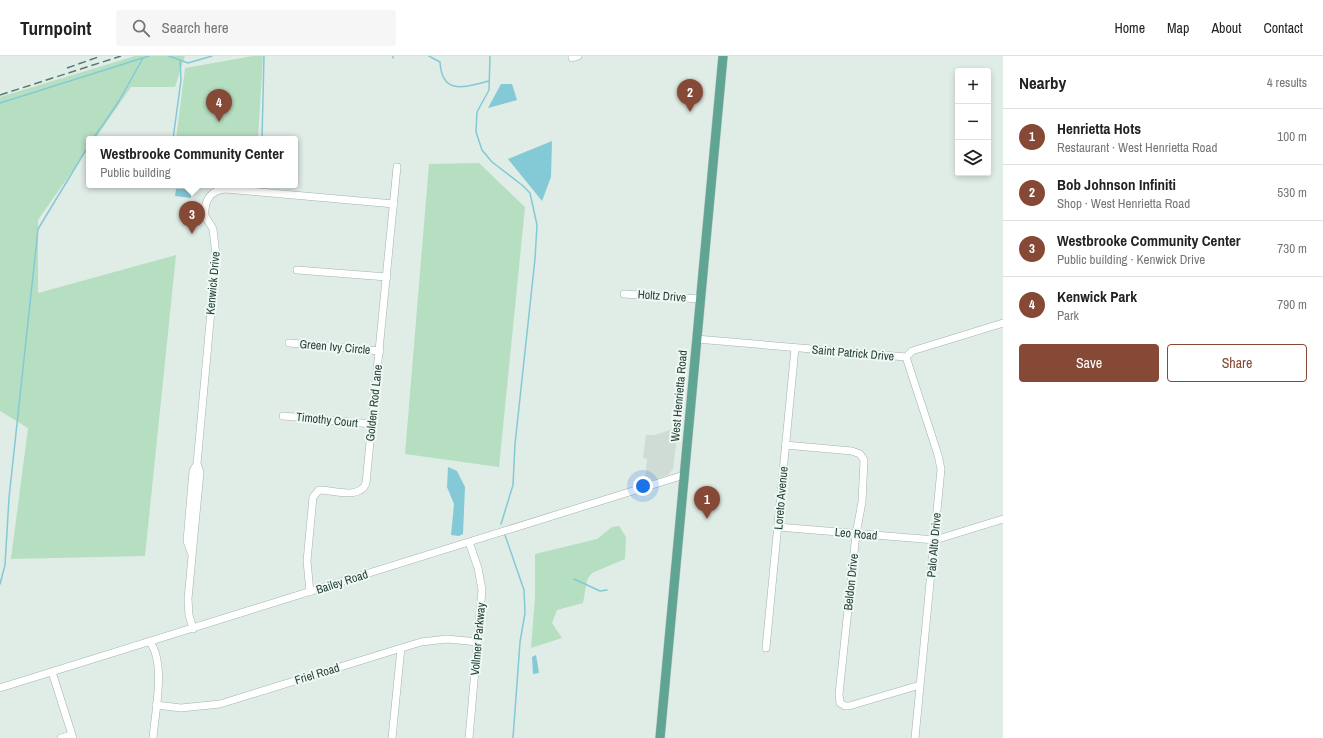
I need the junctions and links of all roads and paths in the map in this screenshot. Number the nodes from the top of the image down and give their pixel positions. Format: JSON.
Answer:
{"nodes":[{"id":1,"x":723,"y":56,"type":"edge"},
{"id":2,"x":397,"y":167,"type":"dead end"},
{"id":3,"x":394,"y":204,"type":"junction"},
{"id":4,"x":297,"y":270,"type":"dead end"},
{"id":5,"x":387,"y":277,"type":"junction"},
{"id":6,"x":624,"y":294,"type":"dead end"},
{"id":7,"x":700,"y":299,"type":"junction"},
{"id":8,"x":1003,"y":322,"type":"edge"},
{"id":9,"x":696,"y":339,"type":"junction"},
{"id":10,"x":289,"y":343,"type":"dead end"},
{"id":11,"x":795,"y":348,"type":"junction"},
{"id":12,"x":380,"y":351,"type":"junction"},
{"id":13,"x":906,"y":357,"type":"junction"},
{"id":14,"x":283,"y":416,"type":"dead end"},
{"id":15,"x":372,"y":424,"type":"junction"},
{"id":16,"x":785,"y":445,"type":"junction"},
{"id":17,"x":684,"y":475,"type":"junction"},
{"id":18,"x":1003,"y":519,"type":"edge"},
{"id":19,"x":778,"y":527,"type":"junction"},
{"id":20,"x":856,"y":534,"type":"junction"},
{"id":21,"x":934,"y":540,"type":"junction"},
{"id":22,"x":469,"y":542,"type":"junction"},
{"id":23,"x":310,"y":592,"type":"junction"},
{"id":24,"x":193,"y":629,"type":"junction"},
{"id":25,"x":150,"y":642,"type":"junction"},
{"id":26,"x":478,"y":642,"type":"junction"},
{"id":27,"x":401,"y":648,"type":"junction"},
{"id":28,"x":766,"y":648,"type":"dead end"},
{"id":29,"x":52,"y":672,"type":"junction"},
{"id":30,"x":920,"y":685,"type":"junction"},
{"id":31,"x":0,"y":688,"type":"edge"},
{"id":32,"x":156,"y":705,"type":"junction"},
{"id":33,"x":73,"y":737,"type":"edge"},
{"id":34,"x":61,"y":738,"type":"edge"},
{"id":35,"x":153,"y":738,"type":"edge"},
{"id":36,"x":392,"y":738,"type":"edge"},
{"id":37,"x":469,"y":738,"type":"edge"},
{"id":38,"x":660,"y":738,"type":"edge"},
{"id":39,"x":915,"y":738,"type":"edge"}],
"edges":[{"from":1,"to":7,"type":"main road","name":"West Henrietta Road"},
{"from":2,"to":3,"type":"street","name":"Golden Rod Lane"},
{"from":3,"to":5,"type":"street","name":"Golden Rod Lane"},
{"from":3,"to":24,"type":"street","name":"Kenwick Drive"},
{"from":4,"to":5,"type":"street"},
{"from":5,"to":12,"type":"street","name":"Golden Rod Lane"},
{"from":6,"to":7,"type":"street","name":"Holtz Drive"},
{"from":7,"to":9,"type":"main road","name":"West Henrietta Road"},
{"from":8,"to":13,"type":"street","name":"Saint Patrick Drive"},
{"from":9,"to":11,"type":"street","name":"Saint Patrick Drive"},
{"from":9,"to":17,"type":"main road","name":"West Henrietta Road"},
{"from":10,"to":12,"type":"street","name":"Green Ivy Circle"},
{"from":11,"to":13,"type":"street","name":"Saint Patrick Drive"},
{"from":11,"to":16,"type":"street","name":"Loreto Avenue"},
{"from":12,"to":15,"type":"street","name":"Golden Rod Lane"},
{"from":13,"to":21,"type":"street","name":"Palo Alto Drive"},
{"from":14,"to":15,"type":"street","name":"Timothy Court"},
{"from":15,"to":23,"type":"street","name":"Golden Rod Lane"},
{"from":16,"to":19,"type":"street","name":"Loreto Avenue"},
{"from":16,"to":20,"type":"street","name":"Beldon Drive"},
{"from":17,"to":22,"type":"street","name":"Bailey Road"},
{"from":17,"to":38,"type":"main road","name":"West Henrietta Road"},
{"from":18,"to":21,"type":"street"},
{"from":19,"to":20,"type":"street","name":"Leo Road"},
{"from":19,"to":28,"type":"street","name":"Loreto Avenue"},
{"from":20,"to":21,"type":"street","name":"Leo Road"},
{"from":20,"to":30,"type":"street","name":"Beldon Drive"},
{"from":21,"to":30,"type":"street","name":"Palo Alto Drive"},
{"from":22,"to":23,"type":"street","name":"Bailey Road"},
{"from":22,"to":26,"type":"street","name":"Vollmer Parkway"},
{"from":23,"to":24,"type":"street","name":"Bailey Road"},
{"from":24,"to":25,"type":"street","name":"Bailey Road"},
{"from":25,"to":29,"type":"street","name":"Bailey Road"},
{"from":25,"to":32,"type":"street"},
{"from":26,"to":27,"type":"street","name":"Friel Road"},
{"from":26,"to":37,"type":"street","name":"Vollmer Parkway"},
{"from":27,"to":32,"type":"street","name":"Friel Road"},
{"from":27,"to":36,"type":"street"},
{"from":29,"to":31,"type":"street","name":"Bailey Road"},
{"from":29,"to":33,"type":"street"},
{"from":30,"to":39,"type":"street","name":"Palo Alto Drive"},
{"from":32,"to":35,"type":"street"},
{"from":33,"to":34,"type":"street"}]}
